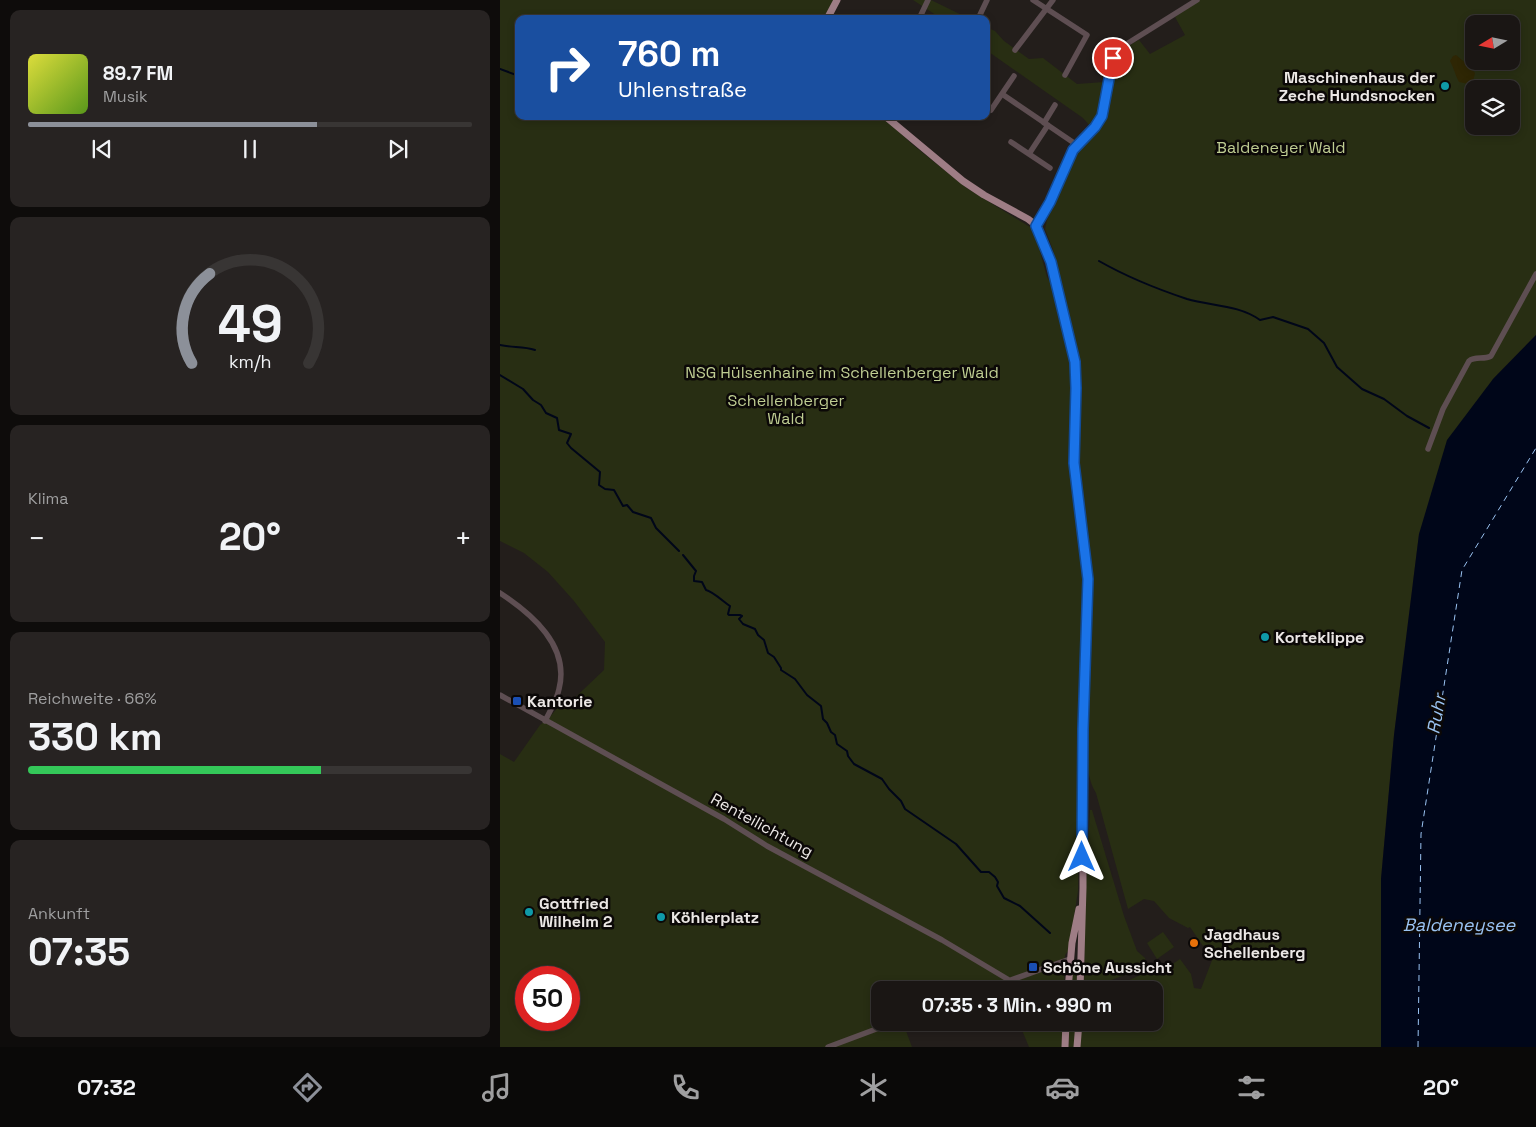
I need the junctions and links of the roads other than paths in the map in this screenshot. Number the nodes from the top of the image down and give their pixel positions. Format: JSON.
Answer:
{"nodes":[{"id":1,"x":836,"y":0,"type":"edge"},
{"id":2,"x":987,"y":0,"type":"edge"},
{"id":3,"x":1033,"y":0,"type":"edge"},
{"id":4,"x":1053,"y":0,"type":"edge"},
{"id":5,"x":1197,"y":0,"type":"edge"},
{"id":6,"x":927,"y":2,"type":"edge"},
{"id":7,"x":1047,"y":9,"type":"junction"},
{"id":8,"x":829,"y":15,"type":"edge"},
{"id":9,"x":921,"y":15,"type":"edge"},
{"id":10,"x":980,"y":15,"type":"edge"},
{"id":11,"x":1016,"y":50,"type":"dead end"},
{"id":12,"x":1065,"y":75,"type":"dead end"},
{"id":13,"x":1014,"y":76,"type":"dead end"},
{"id":14,"x":1002,"y":94,"type":"junction"},
{"id":15,"x":1055,"y":105,"type":"dead end"},
{"id":16,"x":990,"y":109,"type":"edge"},
{"id":17,"x":890,"y":120,"type":"edge"},
{"id":18,"x":1046,"y":124,"type":"junction"},
{"id":19,"x":1011,"y":142,"type":"dead end"},
{"id":20,"x":1077,"y":145,"type":"junction"},
{"id":21,"x":1029,"y":154,"type":"junction"},
{"id":22,"x":1050,"y":168,"type":"dead end"},
{"id":23,"x":1036,"y":226,"type":"junction"},
{"id":24,"x":1536,"y":274,"type":"edge"},
{"id":25,"x":1428,"y":449,"type":"dead end"},
{"id":26,"x":500,"y":593,"type":"edge"},
{"id":27,"x":500,"y":695,"type":"edge"},
{"id":28,"x":545,"y":721,"type":"junction"},
{"id":29,"x":1083,"y":888,"type":"junction"},
{"id":30,"x":1081,"y":958,"type":"junction"},
{"id":31,"x":1070,"y":959,"type":"junction"},
{"id":32,"x":1009,"y":980,"type":"joint"},
{"id":33,"x":1069,"y":981,"type":"edge"},
{"id":34,"x":1080,"y":981,"type":"edge"},
{"id":35,"x":871,"y":1031,"type":"edge"},
{"id":36,"x":1066,"y":1031,"type":"edge"},
{"id":37,"x":1078,"y":1031,"type":"edge"},
{"id":38,"x":828,"y":1047,"type":"edge"},
{"id":39,"x":1065,"y":1047,"type":"edge"},
{"id":40,"x":1077,"y":1047,"type":"edge"}],
"edges":[{"from":1,"to":8,"type":"main road"},
{"from":2,"to":10,"type":"street"},
{"from":3,"to":7,"type":"street"},
{"from":4,"to":7,"type":"street"},
{"from":5,"to":20,"type":"street"},
{"from":6,"to":9,"type":"street"},
{"from":7,"to":11,"type":"street"},
{"from":7,"to":12,"type":"street"},
{"from":13,"to":14,"type":"street"},
{"from":14,"to":16,"type":"street"},
{"from":14,"to":18,"type":"street"},
{"from":15,"to":18,"type":"street"},
{"from":17,"to":23,"type":"main road"},
{"from":18,"to":20,"type":"street"},
{"from":18,"to":21,"type":"street"},
{"from":19,"to":21,"type":"street"},
{"from":20,"to":23,"type":"street"},
{"from":21,"to":22,"type":"street"},
{"from":23,"to":29,"type":"main road"},
{"from":24,"to":25,"type":"street"},
{"from":26,"to":28,"type":"street"},
{"from":27,"to":28,"type":"street","name":"Renteilichtung"},
{"from":28,"to":32,"type":"street","name":"Renteilichtung"},
{"from":29,"to":30,"type":"main road"},
{"from":29,"to":31,"type":"main road"},
{"from":30,"to":31,"type":"main road"},
{"from":30,"to":34,"type":"main road"},
{"from":31,"to":32,"type":"street"},
{"from":31,"to":33,"type":"main road"},
{"from":35,"to":38,"type":"street"},
{"from":36,"to":39,"type":"main road"},
{"from":37,"to":40,"type":"main road"}]}
